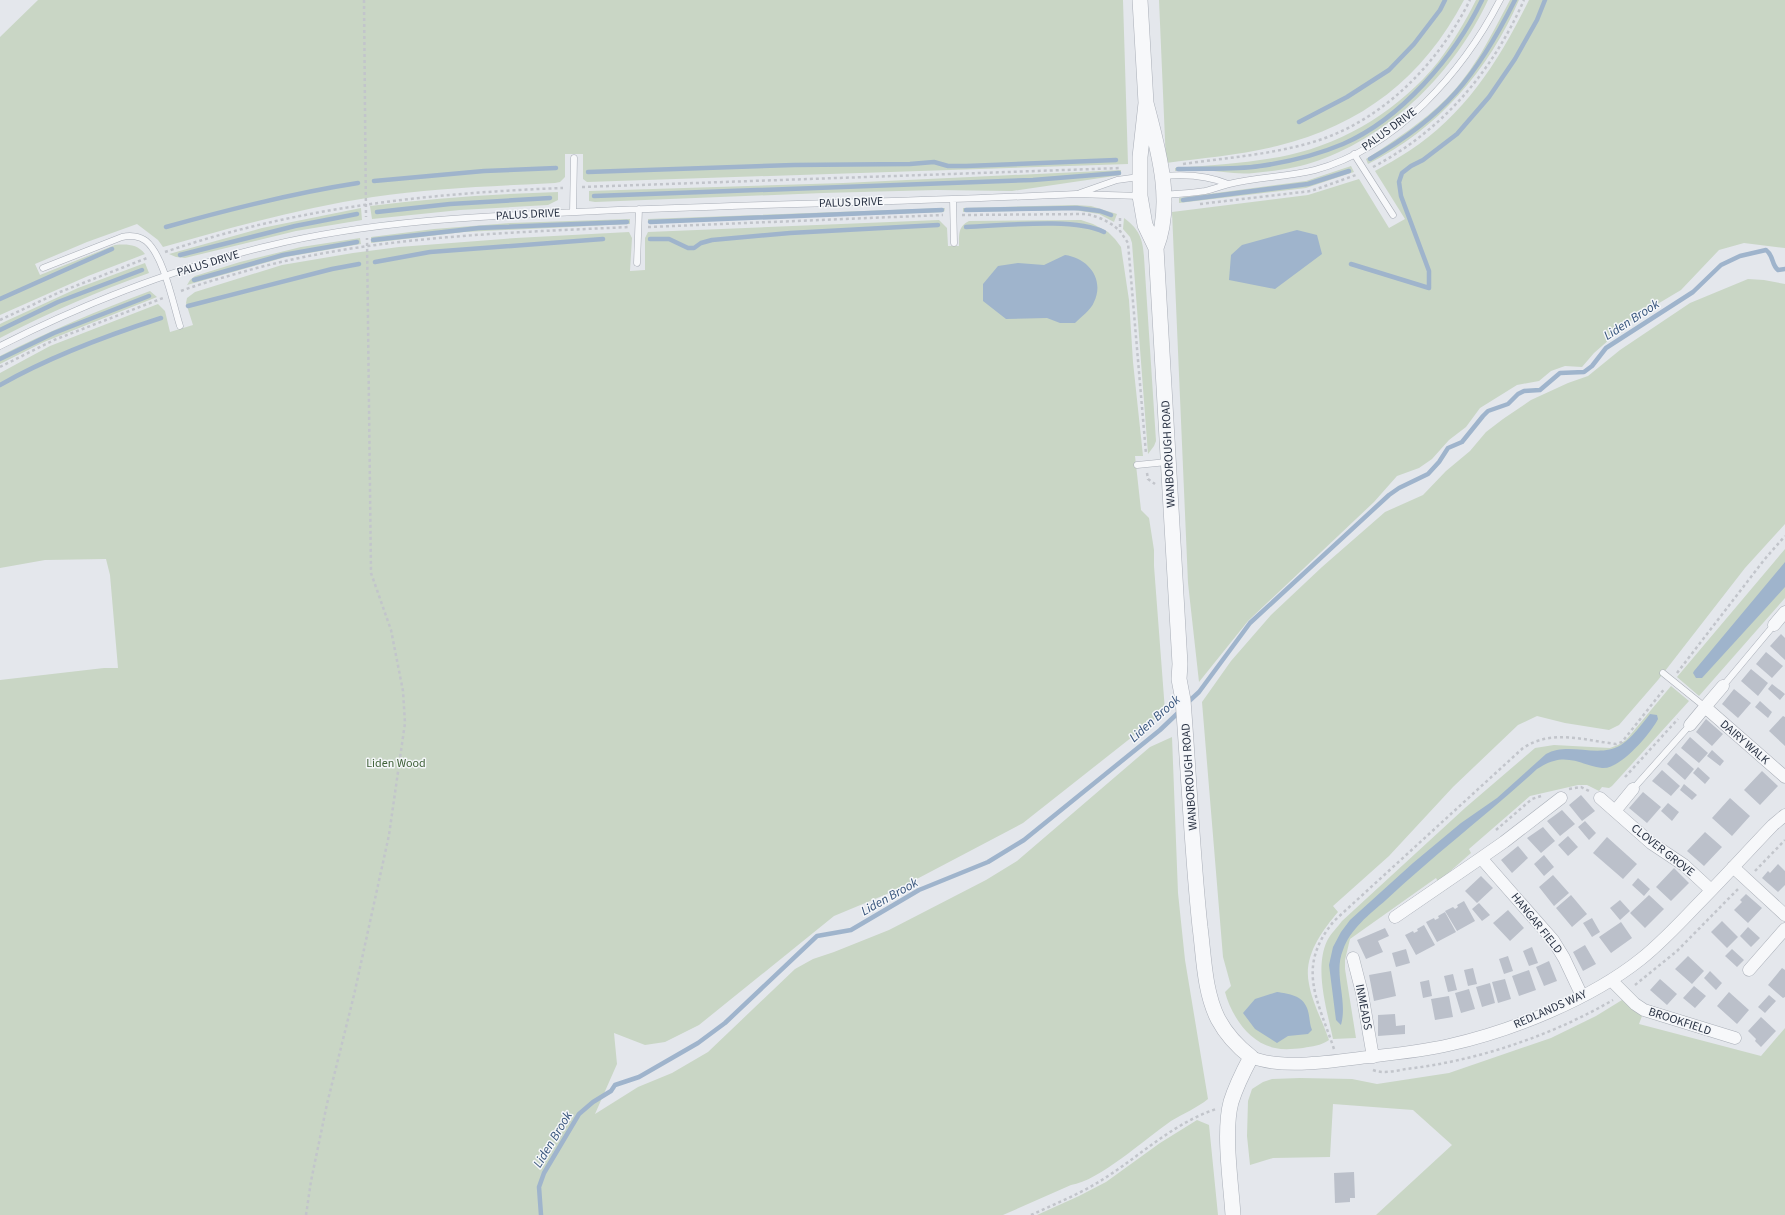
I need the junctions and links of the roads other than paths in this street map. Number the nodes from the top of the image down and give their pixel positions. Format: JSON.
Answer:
{"nodes":[{"id":1,"x":1140,"y":0,"type":"edge"},
{"id":2,"x":1500,"y":0,"type":"edge"},
{"id":3,"x":1146,"y":103,"type":"junction"},
{"id":4,"x":1354,"y":154,"type":"junction"},
{"id":5,"x":574,"y":158,"type":"dead end"},
{"id":6,"x":1162,"y":176,"type":"junction"},
{"id":7,"x":1139,"y":177,"type":"junction"},
{"id":8,"x":1228,"y":184,"type":"junction"},
{"id":9,"x":1076,"y":194,"type":"junction"},
{"id":10,"x":1163,"y":195,"type":"junction"},
{"id":11,"x":1140,"y":196,"type":"junction"},
{"id":12,"x":953,"y":199,"type":"junction"},
{"id":13,"x":639,"y":209,"type":"junction"},
{"id":14,"x":573,"y":212,"type":"junction"},
{"id":15,"x":1393,"y":215,"type":"dead end"},
{"id":16,"x":954,"y":243,"type":"dead end"},
{"id":17,"x":1156,"y":248,"type":"junction"},
{"id":18,"x":637,"y":263,"type":"dead end"},
{"id":19,"x":43,"y":268,"type":"dead end"},
{"id":20,"x":165,"y":276,"type":"junction"},
{"id":21,"x":180,"y":326,"type":"dead end"},
{"id":22,"x":0,"y":346,"type":"edge"},
{"id":23,"x":1169,"y":462,"type":"junction"},
{"id":24,"x":1137,"y":464,"type":"dead end"},
{"id":25,"x":1785,"y":612,"type":"edge"},
{"id":26,"x":1774,"y":625,"type":"joint"},
{"id":27,"x":1663,"y":673,"type":"dead end"},
{"id":28,"x":1723,"y":686,"type":"joint"},
{"id":29,"x":1701,"y":703,"type":"junction"},
{"id":30,"x":1690,"y":725,"type":"joint"},
{"id":31,"x":1785,"y":777,"type":"edge"},
{"id":32,"x":1633,"y":789,"type":"joint"},
{"id":33,"x":1561,"y":798,"type":"dead end"},
{"id":34,"x":1600,"y":798,"type":"dead end"},
{"id":35,"x":1615,"y":810,"type":"junction"},
{"id":36,"x":1785,"y":815,"type":"edge"},
{"id":37,"x":1481,"y":858,"type":"junction"},
{"id":38,"x":1733,"y":867,"type":"junction"},
{"id":39,"x":1711,"y":890,"type":"junction"},
{"id":40,"x":1785,"y":915,"type":"edge"},
{"id":41,"x":1396,"y":917,"type":"dead end"},
{"id":42,"x":1785,"y":930,"type":"edge"},
{"id":43,"x":1354,"y":958,"type":"dead end"},
{"id":44,"x":1749,"y":970,"type":"dead end"},
{"id":45,"x":1611,"y":980,"type":"junction"},
{"id":46,"x":1582,"y":996,"type":"junction"},
{"id":47,"x":1735,"y":1038,"type":"dead end"},
{"id":48,"x":1251,"y":1057,"type":"junction"},
{"id":49,"x":1373,"y":1057,"type":"junction"},
{"id":50,"x":1233,"y":1215,"type":"edge"}],
"edges":[{"from":1,"to":3,"type":"street","name":"WANBOROUGH ROAD"},
{"from":2,"to":4,"type":"lane","name":"PALUS DRIVE"},
{"from":3,"to":6,"type":"street","name":"WANBOROUGH ROAD"},
{"from":3,"to":7,"type":"street","name":"WANBOROUGH ROAD"},
{"from":4,"to":8,"type":"lane","name":"PALUS DRIVE"},
{"from":4,"to":15,"type":"lane"},
{"from":5,"to":14,"type":"lane"},
{"from":6,"to":7,"type":"street","name":"PALUS DRIVE"},
{"from":6,"to":8,"type":"lane","name":"PALUS DRIVE"},
{"from":6,"to":10,"type":"street","name":"WANBOROUGH ROAD"},
{"from":7,"to":9,"type":"lane","name":"PALUS DRIVE"},
{"from":7,"to":11,"type":"street","name":"WANBOROUGH ROAD"},
{"from":8,"to":10,"type":"lane","name":"PALUS DRIVE"},
{"from":9,"to":11,"type":"lane","name":"PALUS DRIVE"},
{"from":9,"to":12,"type":"lane","name":"PALUS DRIVE"},
{"from":10,"to":11,"type":"street","name":"PALUS DRIVE"},
{"from":10,"to":17,"type":"street","name":"WANBOROUGH ROAD"},
{"from":11,"to":17,"type":"street","name":"WANBOROUGH ROAD"},
{"from":12,"to":13,"type":"lane","name":"PALUS DRIVE"},
{"from":12,"to":16,"type":"lane"},
{"from":13,"to":14,"type":"lane","name":"PALUS DRIVE"},
{"from":13,"to":18,"type":"lane"},
{"from":14,"to":20,"type":"lane","name":"PALUS DRIVE"},
{"from":17,"to":23,"type":"street","name":"WANBOROUGH ROAD"},
{"from":19,"to":20,"type":"lane"},
{"from":20,"to":21,"type":"lane"},
{"from":20,"to":22,"type":"lane","name":"PALUS DRIVE"},
{"from":23,"to":24,"type":"lane"},
{"from":23,"to":48,"type":"street","name":"WANBOROUGH ROAD"},
{"from":25,"to":26,"type":"street"},
{"from":26,"to":28,"type":"lane"},
{"from":27,"to":29,"type":"lane"},
{"from":28,"to":29,"type":"street"},
{"from":29,"to":30,"type":"street"},
{"from":29,"to":31,"type":"street","name":"DAIRY WALK"},
{"from":30,"to":32,"type":"lane"},
{"from":32,"to":35,"type":"street"},
{"from":33,"to":37,"type":"street"},
{"from":34,"to":35,"type":"street","name":"CLOVER GROVE"},
{"from":35,"to":39,"type":"street","name":"CLOVER GROVE"},
{"from":36,"to":38,"type":"street","name":"REDLANDS WAY"},
{"from":37,"to":41,"type":"street"},
{"from":37,"to":46,"type":"street","name":"HANGAR FIELD"},
{"from":38,"to":39,"type":"street","name":"REDLANDS WAY"},
{"from":38,"to":40,"type":"street"},
{"from":39,"to":45,"type":"street","name":"REDLANDS WAY"},
{"from":42,"to":44,"type":"street"},
{"from":43,"to":49,"type":"street","name":"INMEADS"},
{"from":45,"to":46,"type":"street","name":"REDLANDS WAY"},
{"from":45,"to":47,"type":"street","name":"BROOKFIELD"},
{"from":46,"to":49,"type":"street","name":"REDLANDS WAY"},
{"from":48,"to":49,"type":"street","name":"REDLANDS WAY"},
{"from":48,"to":50,"type":"street"}]}
